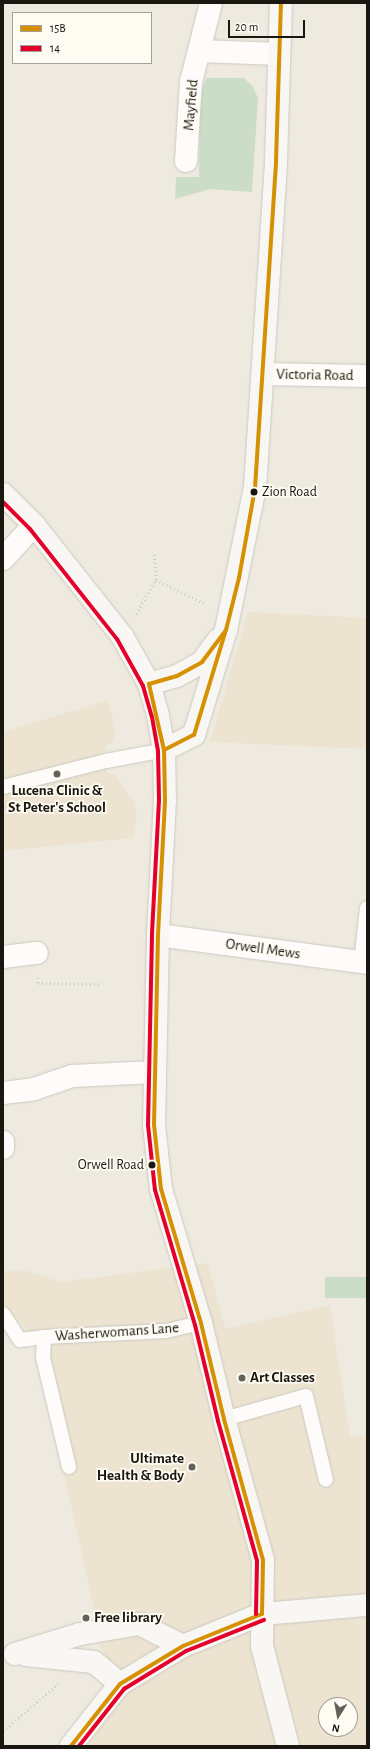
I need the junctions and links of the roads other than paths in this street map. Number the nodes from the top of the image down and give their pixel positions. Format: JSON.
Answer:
{"nodes":[{"id":1,"x":211,"y":3,"type":"edge"},
{"id":2,"x":281,"y":3,"type":"edge"},
{"id":3,"x":200,"y":51,"type":"junction"},
{"id":4,"x":279,"y":54,"type":"junction"},
{"id":5,"x":186,"y":161,"type":"dead end"},
{"id":6,"x":263,"y":374,"type":"junction"},
{"id":7,"x":367,"y":376,"type":"edge"},
{"id":8,"x":3,"y":494,"type":"edge"},
{"id":9,"x":34,"y":525,"type":"junction"},
{"id":10,"x":3,"y":559,"type":"edge"},
{"id":11,"x":226,"y":630,"type":"junction"},
{"id":12,"x":149,"y":684,"type":"junction"},
{"id":13,"x":164,"y":750,"type":"junction"},
{"id":14,"x":3,"y":788,"type":"edge"},
{"id":15,"x":367,"y":908,"type":"edge"},
{"id":16,"x":158,"y":936,"type":"junction"},
{"id":17,"x":37,"y":953,"type":"road end"},
{"id":18,"x":3,"y":956,"type":"edge"},
{"id":19,"x":364,"y":963,"type":"edge"},
{"id":20,"x":155,"y":1072,"type":"junction"},
{"id":21,"x":3,"y":1093,"type":"edge"},
{"id":22,"x":3,"y":1142,"type":"edge"},
{"id":23,"x":3,"y":1148,"type":"edge"},
{"id":24,"x":3,"y":1314,"type":"edge"},
{"id":25,"x":201,"y":1322,"type":"junction"},
{"id":26,"x":44,"y":1337,"type":"junction"},
{"id":27,"x":224,"y":1419,"type":"junction"},
{"id":28,"x":69,"y":1467,"type":"dead end"},
{"id":29,"x":326,"y":1480,"type":"dead end"},
{"id":30,"x":367,"y":1605,"type":"edge"},
{"id":31,"x":262,"y":1614,"type":"junction"},
{"id":32,"x":183,"y":1646,"type":"junction"},
{"id":33,"x":9,"y":1655,"type":"edge"},
{"id":34,"x":120,"y":1684,"type":"junction"},
{"id":35,"x":78,"y":1743,"type":"edge"},
{"id":36,"x":288,"y":1746,"type":"edge"}],
"edges":[{"from":1,"to":3,"type":"street","name":"Mayfield"},
{"from":2,"to":4,"type":"street"},
{"from":3,"to":4,"type":"street"},
{"from":3,"to":5,"type":"street","name":"Mayfield"},
{"from":4,"to":6,"type":"street"},
{"from":6,"to":7,"type":"street","name":"Victoria Road"},
{"from":6,"to":11,"type":"street"},
{"from":8,"to":9,"type":"street"},
{"from":9,"to":10,"type":"street"},
{"from":9,"to":12,"type":"street"},
{"from":11,"to":12,"type":"street"},
{"from":11,"to":13,"type":"street"},
{"from":12,"to":13,"type":"street"},
{"from":13,"to":14,"type":"lane"},
{"from":13,"to":16,"type":"street"},
{"from":15,"to":19,"type":"lane"},
{"from":16,"to":19,"type":"street","name":"Orwell Mews"},
{"from":16,"to":20,"type":"street"},
{"from":17,"to":18,"type":"street"},
{"from":20,"to":21,"type":"street"},
{"from":20,"to":25,"type":"street"},
{"from":22,"to":23,"type":"street"},
{"from":24,"to":26,"type":"lane"},
{"from":25,"to":26,"type":"lane","name":"Washerwomans Lane"},
{"from":25,"to":27,"type":"street"},
{"from":26,"to":28,"type":"lane","name":"Washerwomans Lane"},
{"from":27,"to":29,"type":"lane"},
{"from":27,"to":31,"type":"street"},
{"from":30,"to":31,"type":"street"},
{"from":31,"to":32,"type":"street"},
{"from":31,"to":36,"type":"street"},
{"from":32,"to":33,"type":"street"},
{"from":32,"to":34,"type":"street"},
{"from":33,"to":34,"type":"street"},
{"from":34,"to":35,"type":"street"}]}
